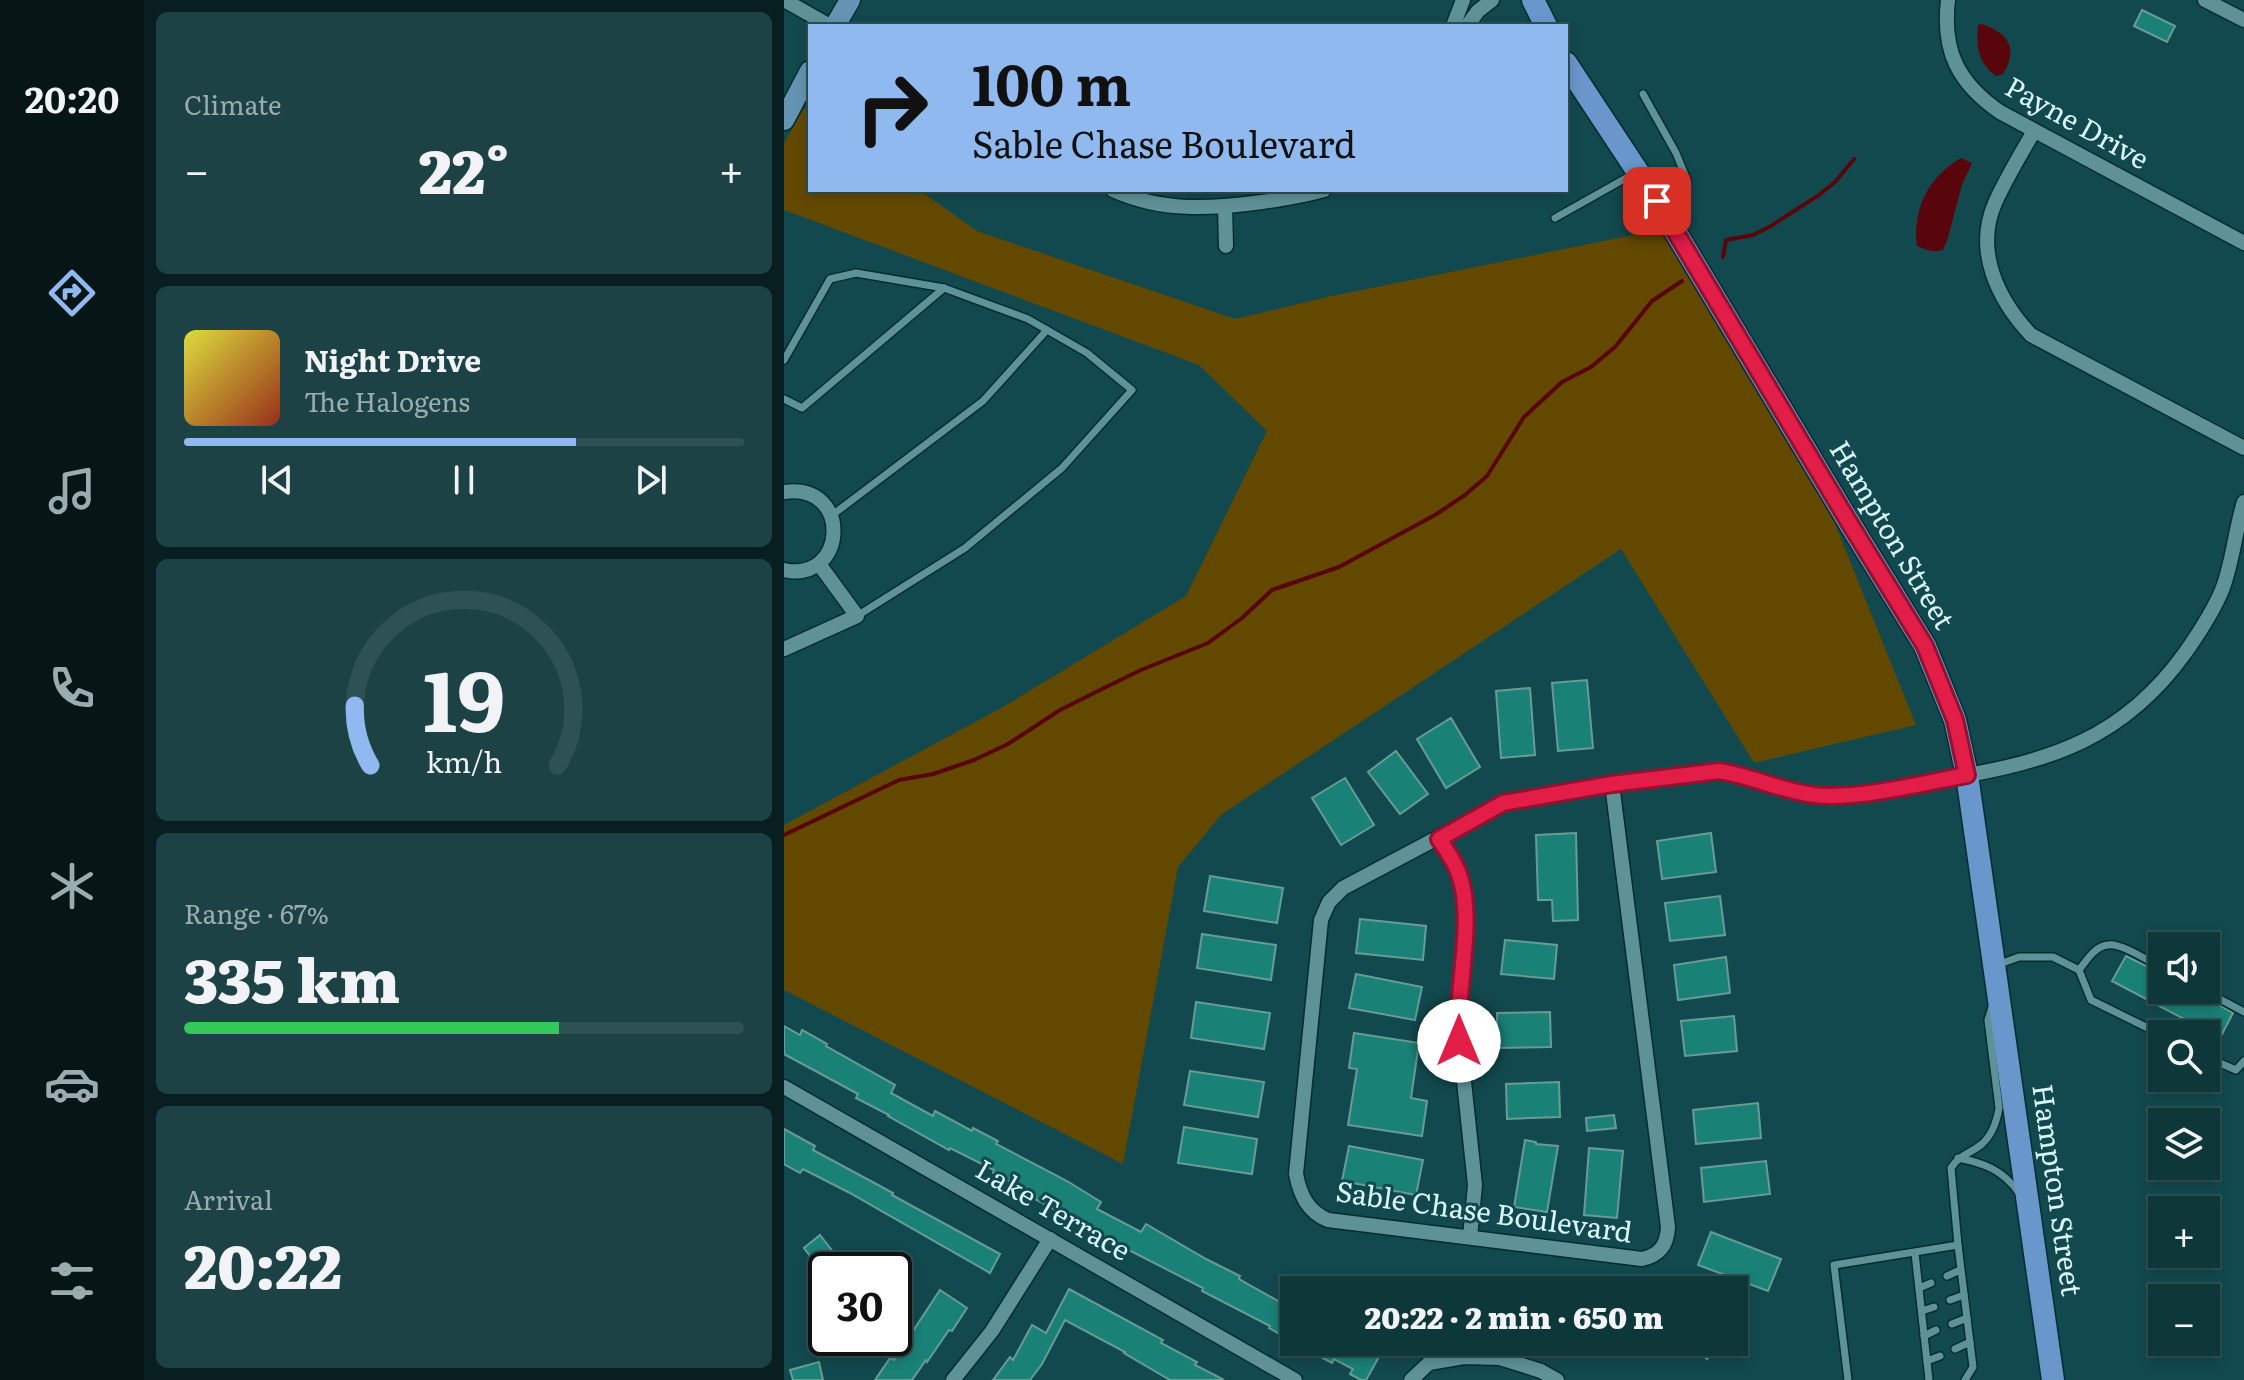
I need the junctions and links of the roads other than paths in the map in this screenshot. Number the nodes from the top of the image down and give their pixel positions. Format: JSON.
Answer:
{"nodes":[{"id":1,"x":784,"y":0,"type":"edge"},
{"id":2,"x":850,"y":0,"type":"edge"},
{"id":3,"x":1463,"y":0,"type":"edge"},
{"id":4,"x":1492,"y":0,"type":"edge"},
{"id":5,"x":1533,"y":0,"type":"edge"},
{"id":6,"x":1948,"y":0,"type":"edge"},
{"id":7,"x":2205,"y":0,"type":"edge"},
{"id":8,"x":2244,"y":20,"type":"edge"},
{"id":9,"x":828,"y":24,"type":"edge"},
{"id":10,"x":833,"y":24,"type":"edge"},
{"id":11,"x":1454,"y":24,"type":"edge"},
{"id":12,"x":1468,"y":24,"type":"edge"},
{"id":13,"x":1545,"y":24,"type":"edge"},
{"id":14,"x":1568,"y":66,"type":"edge"},
{"id":15,"x":808,"y":75,"type":"edge"},
{"id":16,"x":1643,"y":94,"type":"dead end"},
{"id":17,"x":784,"y":120,"type":"edge"},
{"id":18,"x":2034,"y":131,"type":"junction"},
{"id":19,"x":1637,"y":172,"type":"junction"},
{"id":20,"x":1118,"y":192,"type":"edge"},
{"id":21,"x":1316,"y":192,"type":"edge"},
{"id":22,"x":1657,"y":201,"type":"junction"},
{"id":23,"x":1225,"y":206,"type":"junction"},
{"id":24,"x":1555,"y":218,"type":"dead end"},
{"id":25,"x":2244,"y":243,"type":"edge"},
{"id":26,"x":1226,"y":246,"type":"dead end"},
{"id":27,"x":944,"y":288,"type":"junction"},
{"id":28,"x":1047,"y":330,"type":"junction"},
{"id":29,"x":784,"y":360,"type":"edge"},
{"id":30,"x":784,"y":399,"type":"edge"},
{"id":31,"x":2244,"y":448,"type":"edge"},
{"id":32,"x":784,"y":492,"type":"edge"},
{"id":33,"x":2244,"y":502,"type":"edge"},
{"id":34,"x":831,"y":516,"type":"junction"},
{"id":35,"x":819,"y":564,"type":"junction"},
{"id":36,"x":784,"y":570,"type":"edge"},
{"id":37,"x":857,"y":616,"type":"junction"},
{"id":38,"x":784,"y":649,"type":"edge"},
{"id":39,"x":1967,"y":775,"type":"junction"},
{"id":40,"x":1612,"y":784,"type":"junction"},
{"id":41,"x":1439,"y":839,"type":"junction"},
{"id":42,"x":2148,"y":960,"type":"edge"},
{"id":43,"x":2079,"y":970,"type":"junction"},
{"id":44,"x":1997,"y":976,"type":"junction"},
{"id":45,"x":2220,"y":999,"type":"edge"},
{"id":46,"x":2244,"y":1012,"type":"edge"},
{"id":47,"x":2148,"y":1028,"type":"edge"},
{"id":48,"x":2244,"y":1061,"type":"edge"},
{"id":49,"x":2220,"y":1063,"type":"edge"},
{"id":50,"x":784,"y":1087,"type":"edge"},
{"id":51,"x":1958,"y":1158,"type":"junction"},
{"id":52,"x":2028,"y":1204,"type":"junction"},
{"id":53,"x":1470,"y":1237,"type":"junction"},
{"id":54,"x":1050,"y":1239,"type":"junction"},
{"id":55,"x":1958,"y":1245,"type":"junction"},
{"id":56,"x":1915,"y":1253,"type":"junction"},
{"id":57,"x":1960,"y":1270,"type":"junction"},
{"id":58,"x":1947,"y":1276,"type":"dead end"},
{"id":59,"x":1931,"y":1283,"type":"dead end"},
{"id":60,"x":1919,"y":1288,"type":"junction"},
{"id":61,"x":1964,"y":1295,"type":"junction"},
{"id":62,"x":1950,"y":1300,"type":"dead end"},
{"id":63,"x":1934,"y":1307,"type":"dead end"},
{"id":64,"x":1922,"y":1311,"type":"junction"},
{"id":65,"x":1967,"y":1318,"type":"junction"},
{"id":66,"x":1952,"y":1324,"type":"dead end"},
{"id":67,"x":1936,"y":1330,"type":"dead end"},
{"id":68,"x":1924,"y":1336,"type":"junction"},
{"id":69,"x":1970,"y":1342,"type":"junction"},
{"id":70,"x":1955,"y":1349,"type":"dead end"},
{"id":71,"x":1940,"y":1356,"type":"dead end"},
{"id":72,"x":1927,"y":1361,"type":"junction"},
{"id":73,"x":953,"y":1380,"type":"edge"},
{"id":74,"x":1295,"y":1380,"type":"edge"},
{"id":75,"x":1411,"y":1380,"type":"edge"},
{"id":76,"x":1557,"y":1380,"type":"edge"},
{"id":77,"x":1848,"y":1380,"type":"edge"},
{"id":78,"x":1929,"y":1380,"type":"edge"},
{"id":79,"x":1965,"y":1380,"type":"edge"},
{"id":80,"x":2054,"y":1380,"type":"edge"}],
"edges":[{"from":1,"to":9,"type":"street"},
{"from":2,"to":10,"type":"street"},
{"from":3,"to":11,"type":"street"},
{"from":4,"to":12,"type":"street"},
{"from":5,"to":13,"type":"main road"},
{"from":6,"to":18,"type":"street","name":"Payne Drive"},
{"from":7,"to":8,"type":"street"},
{"from":14,"to":19,"type":"main road","name":"Hampton Street"},
{"from":15,"to":17,"type":"street"},
{"from":16,"to":22,"type":"lane"},
{"from":18,"to":25,"type":"street","name":"Payne Drive"},
{"from":18,"to":31,"type":"street"},
{"from":19,"to":22,"type":"main road","name":"Hampton Street"},
{"from":19,"to":24,"type":"lane"},
{"from":20,"to":23,"type":"street"},
{"from":21,"to":23,"type":"street"},
{"from":22,"to":39,"type":"main road","name":"Hampton Street"},
{"from":23,"to":26,"type":"street"},
{"from":27,"to":28,"type":"lane"},
{"from":27,"to":29,"type":"lane"},
{"from":27,"to":30,"type":"lane"},
{"from":28,"to":34,"type":"lane"},
{"from":28,"to":37,"type":"lane"},
{"from":32,"to":34,"type":"street"},
{"from":33,"to":39,"type":"street","name":"Sable Chase Boulevard"},
{"from":34,"to":35,"type":"street"},
{"from":35,"to":36,"type":"street"},
{"from":35,"to":37,"type":"street"},
{"from":37,"to":38,"type":"street"},
{"from":39,"to":40,"type":"street","name":"Sable Chase Boulevard"},
{"from":39,"to":44,"type":"main road","name":"Hampton Street"},
{"from":40,"to":41,"type":"street","name":"Sable Chase Boulevard"},
{"from":40,"to":53,"type":"street","name":"Sable Chase Boulevard"},
{"from":41,"to":53,"type":"street"},
{"from":41,"to":53,"type":"street","name":"Sable Chase Boulevard"},
{"from":42,"to":43,"type":"lane"},
{"from":43,"to":44,"type":"lane"},
{"from":43,"to":47,"type":"lane"},
{"from":44,"to":51,"type":"lane"},
{"from":44,"to":52,"type":"main road","name":"Hampton Street"},
{"from":45,"to":46,"type":"lane"},
{"from":48,"to":49,"type":"lane"},
{"from":50,"to":54,"type":"street","name":"Lake Terrace"},
{"from":51,"to":52,"type":"lane"},
{"from":51,"to":55,"type":"lane"},
{"from":52,"to":80,"type":"main road","name":"Hampton Street"},
{"from":54,"to":73,"type":"street"},
{"from":54,"to":74,"type":"street","name":"Lake Terrace"},
{"from":55,"to":56,"type":"lane"},
{"from":55,"to":57,"type":"lane"},
{"from":56,"to":60,"type":"lane"},
{"from":56,"to":77,"type":"lane"},
{"from":57,"to":58,"type":"lane"},
{"from":57,"to":61,"type":"lane"},
{"from":59,"to":60,"type":"lane"},
{"from":60,"to":64,"type":"lane"},
{"from":61,"to":62,"type":"lane"},
{"from":61,"to":65,"type":"lane"},
{"from":63,"to":64,"type":"lane"},
{"from":64,"to":68,"type":"lane"},
{"from":65,"to":66,"type":"lane"},
{"from":65,"to":69,"type":"lane"},
{"from":67,"to":68,"type":"lane"},
{"from":68,"to":72,"type":"lane"},
{"from":69,"to":70,"type":"lane"},
{"from":69,"to":79,"type":"lane"},
{"from":71,"to":72,"type":"lane"},
{"from":72,"to":78,"type":"lane"},
{"from":75,"to":76,"type":"street"}]}
